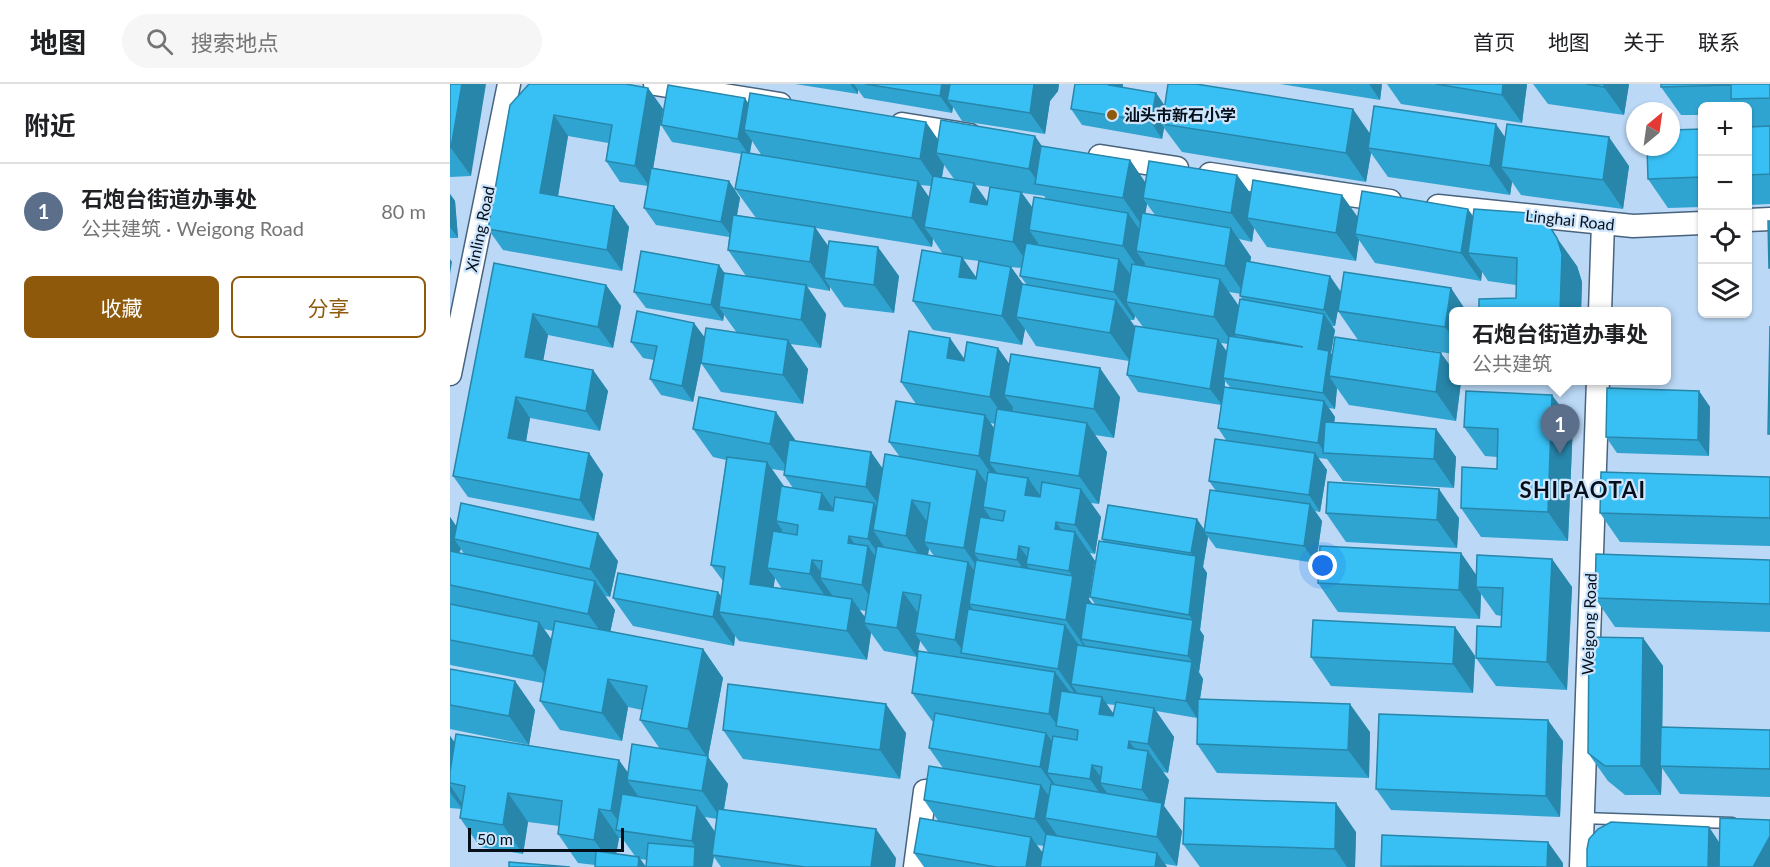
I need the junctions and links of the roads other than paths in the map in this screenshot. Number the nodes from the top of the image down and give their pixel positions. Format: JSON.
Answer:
{"nodes":[{"id":1,"x":509,"y":84,"type":"edge"},
{"id":2,"x":655,"y":84,"type":"edge"},
{"id":3,"x":797,"y":107,"type":"edge"},
{"id":4,"x":880,"y":120,"type":"edge"},
{"id":5,"x":987,"y":138,"type":"edge"},
{"id":6,"x":1081,"y":153,"type":"edge"},
{"id":7,"x":1770,"y":219,"type":"edge"},
{"id":8,"x":1752,"y":220,"type":"edge"},
{"id":9,"x":1603,"y":223,"type":"junction"},
{"id":10,"x":1698,"y":223,"type":"edge"},
{"id":11,"x":1600,"y":307,"type":"edge"},
{"id":12,"x":450,"y":374,"type":"edge"},
{"id":13,"x":1598,"y":385,"type":"edge"},
{"id":14,"x":925,"y":791,"type":"edge"},
{"id":15,"x":1582,"y":818,"type":"junction"},
{"id":16,"x":1747,"y":823,"type":"edge"},
{"id":17,"x":915,"y":867,"type":"edge"},
{"id":18,"x":1581,"y":867,"type":"edge"}],
"edges":[{"from":1,"to":12,"type":"street","name":"Xinling Road"},
{"from":2,"to":3,"type":"street"},
{"from":4,"to":5,"type":"street"},
{"from":6,"to":9,"type":"street","name":"Linghai Road"},
{"from":7,"to":8,"type":"street"},
{"from":9,"to":10,"type":"street","name":"Linghai Road"},
{"from":9,"to":11,"type":"street"},
{"from":13,"to":15,"type":"street","name":"Weigong Road"},
{"from":14,"to":17,"type":"street"},
{"from":15,"to":16,"type":"lane"},
{"from":15,"to":18,"type":"street","name":"Weigong Road"}]}
